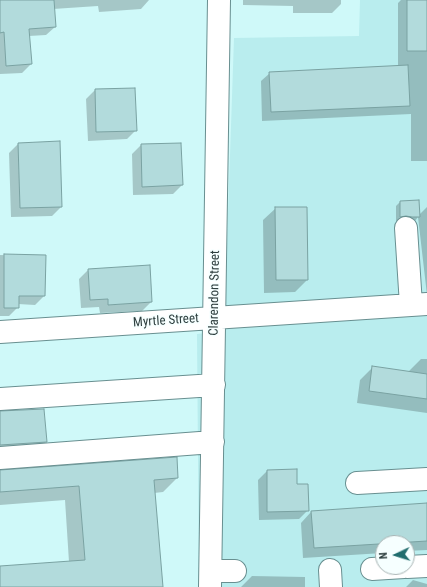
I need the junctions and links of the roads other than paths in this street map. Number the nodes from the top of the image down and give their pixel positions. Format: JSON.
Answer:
{"nodes":[{"id":1,"x":219,"y":0,"type":"edge"},
{"id":2,"x":406,"y":228,"type":"dead end"},
{"id":3,"x":419,"y":305,"type":"edge"},
{"id":4,"x":214,"y":318,"type":"junction"},
{"id":5,"x":0,"y":332,"type":"edge"},
{"id":6,"x":214,"y":385,"type":"junction"},
{"id":7,"x":0,"y":399,"type":"edge"},
{"id":8,"x":213,"y":442,"type":"junction"},
{"id":9,"x":0,"y":458,"type":"edge"},
{"id":10,"x":427,"y":479,"type":"edge"},
{"id":11,"x":357,"y":483,"type":"dead end"},
{"id":12,"x":427,"y":566,"type":"edge"},
{"id":13,"x":415,"y":567,"type":"edge"},
{"id":14,"x":372,"y":569,"type":"dead end"},
{"id":15,"x":375,"y":569,"type":"edge"},
{"id":16,"x":235,"y":571,"type":"dead end"},
{"id":17,"x":210,"y":579,"type":"edge"}],
"edges":[{"from":1,"to":4,"type":"street","name":"Clarendon Street"},
{"from":2,"to":3,"type":"street"},
{"from":3,"to":4,"type":"street","name":"Myrtle Street"},
{"from":4,"to":5,"type":"street","name":"Myrtle Street"},
{"from":4,"to":6,"type":"street","name":"Clarendon Street"},
{"from":6,"to":7,"type":"street"},
{"from":6,"to":8,"type":"street","name":"Clarendon Street"},
{"from":8,"to":9,"type":"street"},
{"from":8,"to":17,"type":"street","name":"Clarendon Street"},
{"from":10,"to":11,"type":"street"},
{"from":12,"to":13,"type":"street"},
{"from":14,"to":15,"type":"street"},
{"from":16,"to":17,"type":"street"}]}
